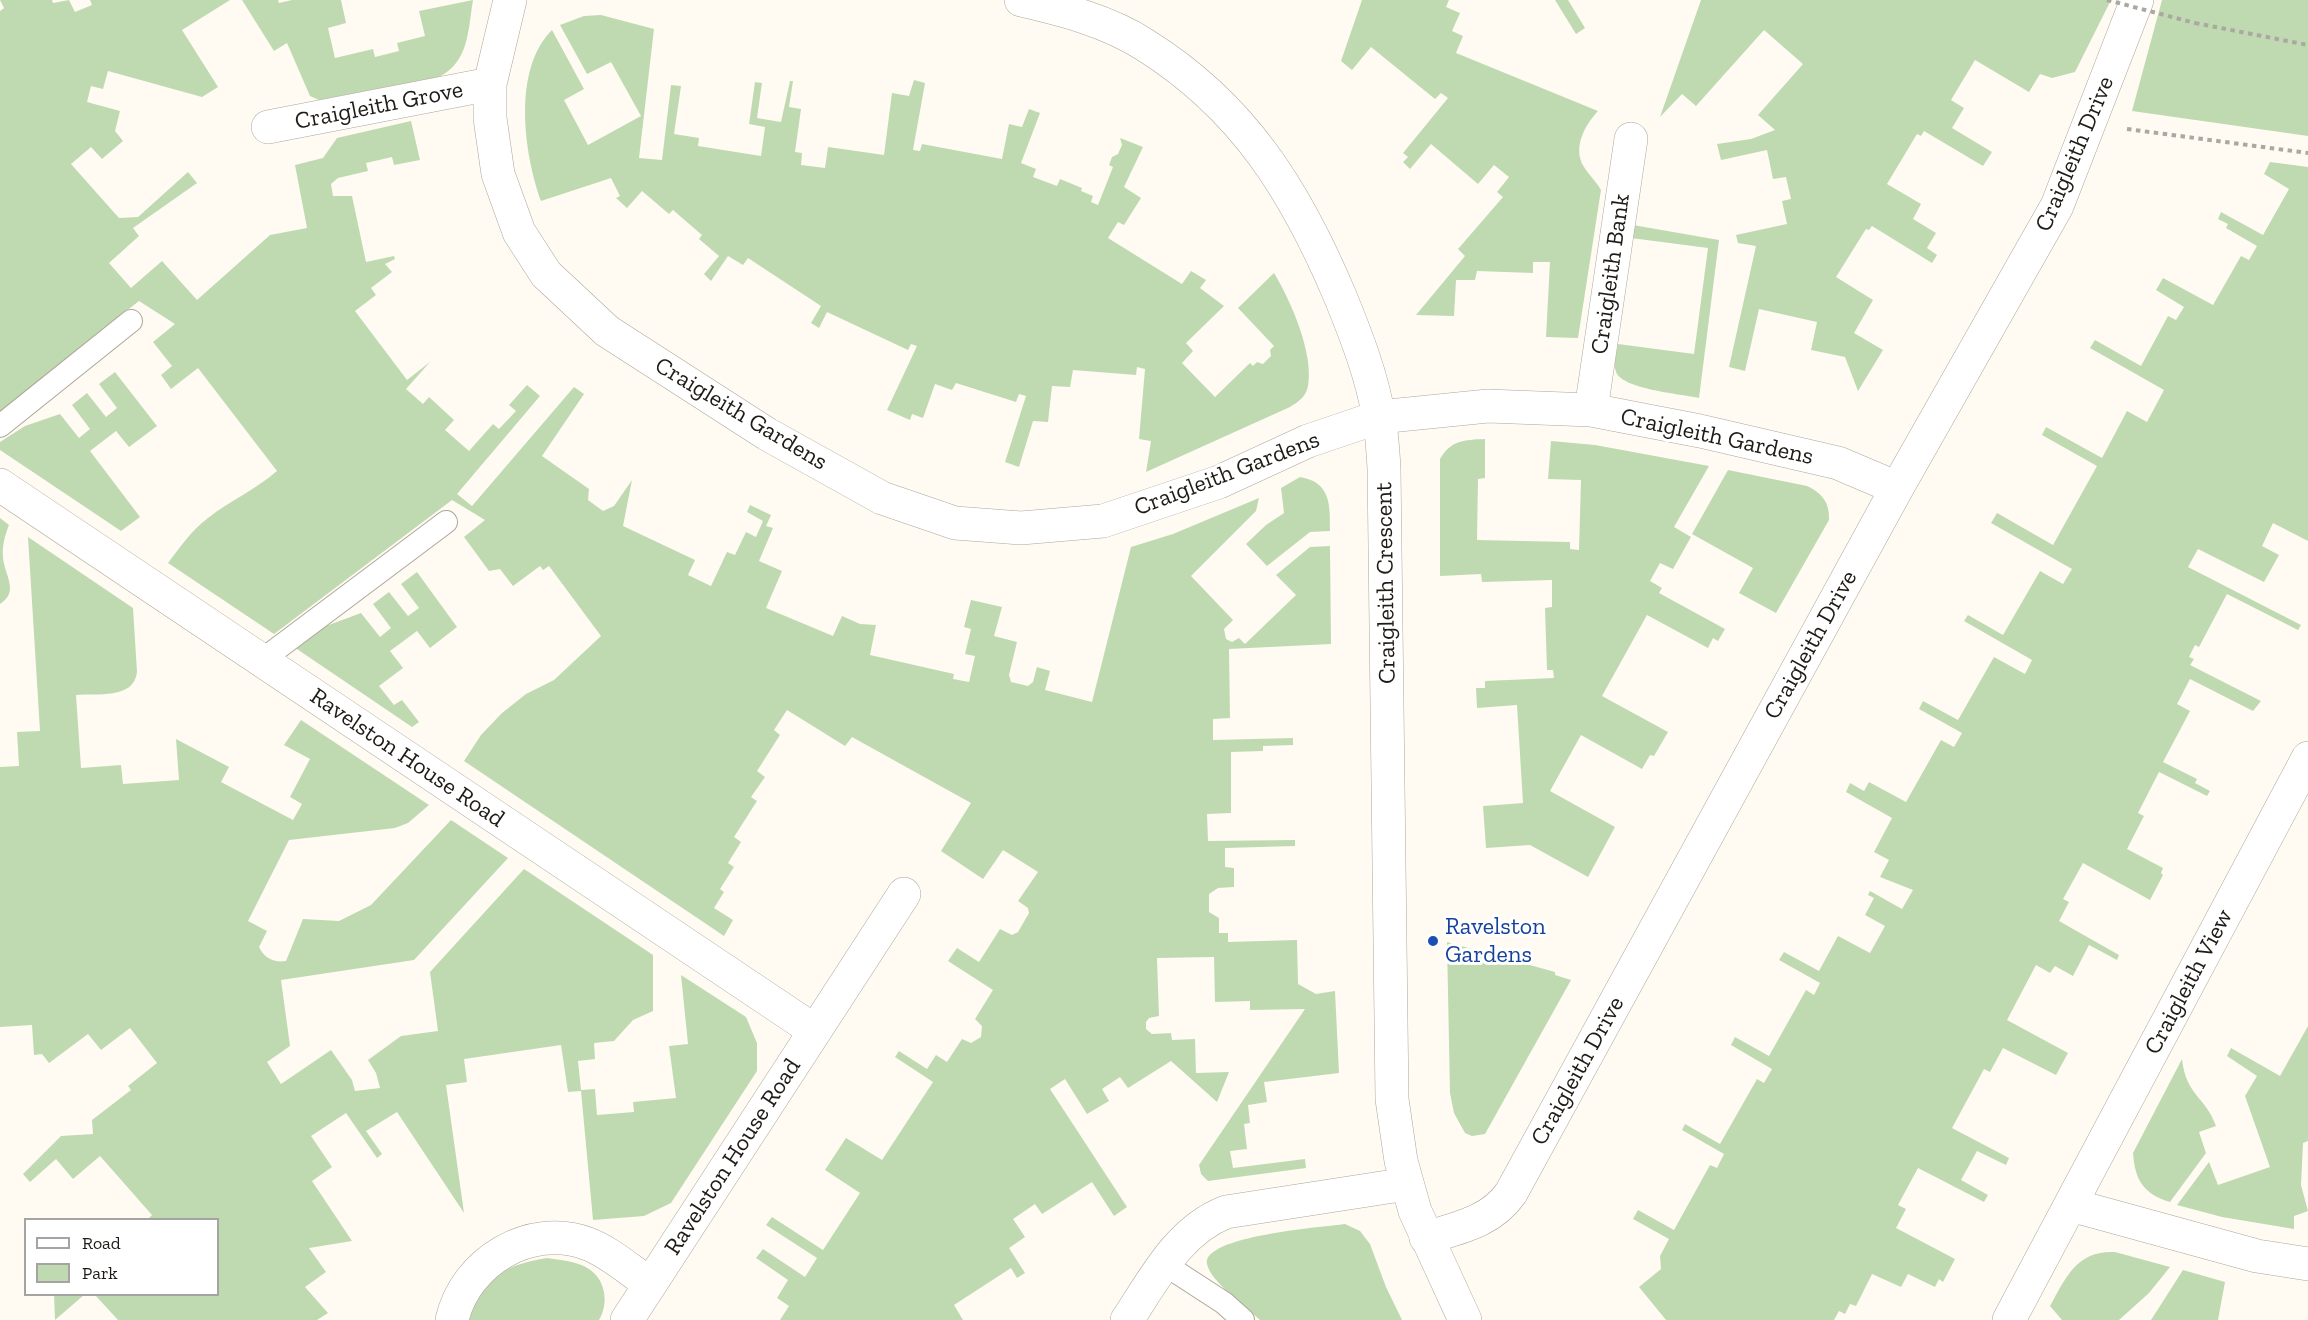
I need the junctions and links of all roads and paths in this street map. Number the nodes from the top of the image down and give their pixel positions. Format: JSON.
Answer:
{"nodes":[{"id":1,"x":510,"y":0,"type":"edge"},
{"id":2,"x":1021,"y":0,"type":"edge"},
{"id":3,"x":2107,"y":0,"type":"edge"},
{"id":4,"x":2137,"y":0,"type":"edge"},
{"id":5,"x":2308,"y":45,"type":"edge"},
{"id":6,"x":490,"y":84,"type":"junction"},
{"id":7,"x":2091,"y":124,"type":"junction"},
{"id":8,"x":268,"y":127,"type":"dead end"},
{"id":9,"x":1631,"y":139,"type":"dead end"},
{"id":10,"x":2308,"y":153,"type":"edge"},
{"id":11,"x":131,"y":321,"type":"dead end"},
{"id":12,"x":1591,"y":410,"type":"junction"},
{"id":13,"x":1379,"y":417,"type":"junction"},
{"id":14,"x":0,"y":426,"type":"edge"},
{"id":15,"x":0,"y":485,"type":"edge"},
{"id":16,"x":1897,"y":488,"type":"junction"},
{"id":17,"x":446,"y":522,"type":"dead end"},
{"id":18,"x":262,"y":660,"type":"junction"},
{"id":19,"x":2308,"y":758,"type":"edge"},
{"id":20,"x":904,"y":894,"type":"dead end"},
{"id":21,"x":815,"y":1031,"type":"junction"},
{"id":22,"x":1407,"y":1184,"type":"junction"},
{"id":23,"x":2071,"y":1205,"type":"junction"},
{"id":24,"x":1426,"y":1238,"type":"junction"},
{"id":25,"x":1164,"y":1264,"type":"junction"},
{"id":26,"x":2308,"y":1264,"type":"edge"},
{"id":27,"x":650,"y":1284,"type":"junction"},
{"id":28,"x":452,"y":1320,"type":"edge"},
{"id":29,"x":627,"y":1320,"type":"edge"},
{"id":30,"x":1127,"y":1320,"type":"edge"},
{"id":31,"x":1243,"y":1320,"type":"edge"},
{"id":32,"x":1465,"y":1320,"type":"edge"},
{"id":33,"x":2009,"y":1320,"type":"edge"}],
"edges":[{"from":1,"to":6,"type":"street","name":"Craigleith Gardens"},
{"from":2,"to":13,"type":"street","name":"Craigleith Crescent"},
{"from":3,"to":5,"type":"path","bridge":true},
{"from":4,"to":7,"type":"street","name":"Craigleith Drive"},
{"from":6,"to":8,"type":"street","name":"Craigleith Grove"},
{"from":6,"to":13,"type":"street","name":"Craigleith Gardens"},
{"from":7,"to":10,"type":"path"},
{"from":7,"to":16,"type":"street","name":"Craigleith Drive"},
{"from":9,"to":12,"type":"street","name":"Craigleith Bank"},
{"from":11,"to":14,"type":"lane"},
{"from":12,"to":13,"type":"street","name":"Craigleith Gardens"},
{"from":12,"to":16,"type":"street","name":"Craigleith Gardens"},
{"from":13,"to":22,"type":"street","name":"Craigleith Crescent"},
{"from":15,"to":18,"type":"street","name":"Ravelston House Road"},
{"from":16,"to":24,"type":"street","name":"Craigleith Drive"},
{"from":17,"to":18,"type":"lane"},
{"from":18,"to":21,"type":"street","name":"Ravelston House Road"},
{"from":19,"to":23,"type":"street","name":"Craigleith View"},
{"from":20,"to":21,"type":"street","name":"Ravelston House Road"},
{"from":21,"to":27,"type":"street","name":"Ravelston House Road"},
{"from":22,"to":24,"type":"street","name":"Craigleith Crescent"},
{"from":22,"to":25,"type":"street"},
{"from":23,"to":26,"type":"street"},
{"from":23,"to":33,"type":"street","name":"Craigleith View"},
{"from":24,"to":32,"type":"street","name":"Craigleith Crescent"},
{"from":25,"to":30,"type":"street"},
{"from":25,"to":31,"type":"lane"},
{"from":27,"to":28,"type":"street"},
{"from":27,"to":29,"type":"street","name":"Ravelston House Road"}]}
